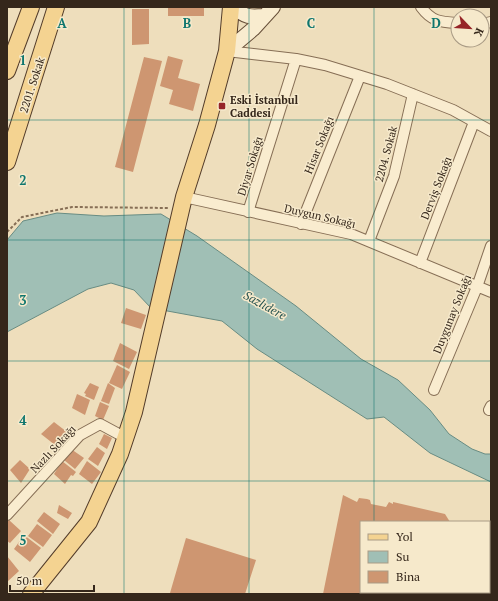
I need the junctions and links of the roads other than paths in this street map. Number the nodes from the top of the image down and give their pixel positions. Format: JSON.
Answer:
{"nodes":[{"id":1,"x":30,"y":7,"type":"edge"},
{"id":2,"x":56,"y":7,"type":"edge"},
{"id":3,"x":231,"y":7,"type":"edge"},
{"id":4,"x":236,"y":7,"type":"edge"},
{"id":5,"x":421,"y":7,"type":"edge"},
{"id":6,"x":269,"y":12,"type":"edge"},
{"id":7,"x":450,"y":23,"type":"edge"},
{"id":8,"x":226,"y":52,"type":"junction"},
{"id":9,"x":296,"y":59,"type":"junction"},
{"id":10,"x":7,"y":70,"type":"edge"},
{"id":11,"x":360,"y":76,"type":"junction"},
{"id":12,"x":413,"y":94,"type":"junction"},
{"id":13,"x":474,"y":122,"type":"junction"},
{"id":14,"x":491,"y":130,"type":"edge"},
{"id":15,"x":7,"y":162,"type":"edge"},
{"id":16,"x":181,"y":206,"type":"junction"},
{"id":17,"x":248,"y":212,"type":"junction"},
{"id":18,"x":301,"y":224,"type":"junction"},
{"id":19,"x":369,"y":241,"type":"junction"},
{"id":20,"x":491,"y":246,"type":"edge"},
{"id":21,"x":420,"y":263,"type":"junction"},
{"id":22,"x":477,"y":287,"type":"junction"},
{"id":23,"x":491,"y":292,"type":"edge"},
{"id":24,"x":434,"y":390,"type":"dead end"},
{"id":25,"x":126,"y":438,"type":"junction"},
{"id":26,"x":7,"y":515,"type":"edge"},
{"id":27,"x":31,"y":594,"type":"edge"}],
"edges":[{"from":1,"to":10,"type":"main road"},
{"from":2,"to":15,"type":"main road","name":"2201. Sokak"},
{"from":3,"to":8,"type":"main road"},
{"from":4,"to":6,"type":"street"},
{"from":5,"to":7,"type":"street"},
{"from":6,"to":8,"type":"street"},
{"from":8,"to":9,"type":"street"},
{"from":8,"to":16,"type":"main road"},
{"from":9,"to":11,"type":"street"},
{"from":9,"to":17,"type":"street","name":"Diyar Sokağı"},
{"from":11,"to":12,"type":"street"},
{"from":11,"to":18,"type":"street","name":"Hisar Sokağı"},
{"from":12,"to":13,"type":"street"},
{"from":12,"to":19,"type":"street","name":"2204. Sokak"},
{"from":13,"to":14,"type":"street"},
{"from":13,"to":21,"type":"street","name":"Derviş Sokağı"},
{"from":16,"to":17,"type":"street","name":"Duygun Sokağı"},
{"from":16,"to":25,"type":"main road"},
{"from":17,"to":18,"type":"street","name":"Duygun Sokağı"},
{"from":18,"to":19,"type":"street","name":"Duygun Sokağı"},
{"from":19,"to":21,"type":"street","name":"Duygun Sokağı"},
{"from":20,"to":22,"type":"street","name":"Duygunay Sokağı"},
{"from":21,"to":22,"type":"street","name":"Duygun Sokağı"},
{"from":22,"to":23,"type":"street","name":"Duygun Sokağı"},
{"from":22,"to":24,"type":"street","name":"Duygunay Sokağı"},
{"from":25,"to":26,"type":"street","name":"Nazlı Sokağı"},
{"from":25,"to":27,"type":"main road"}]}
